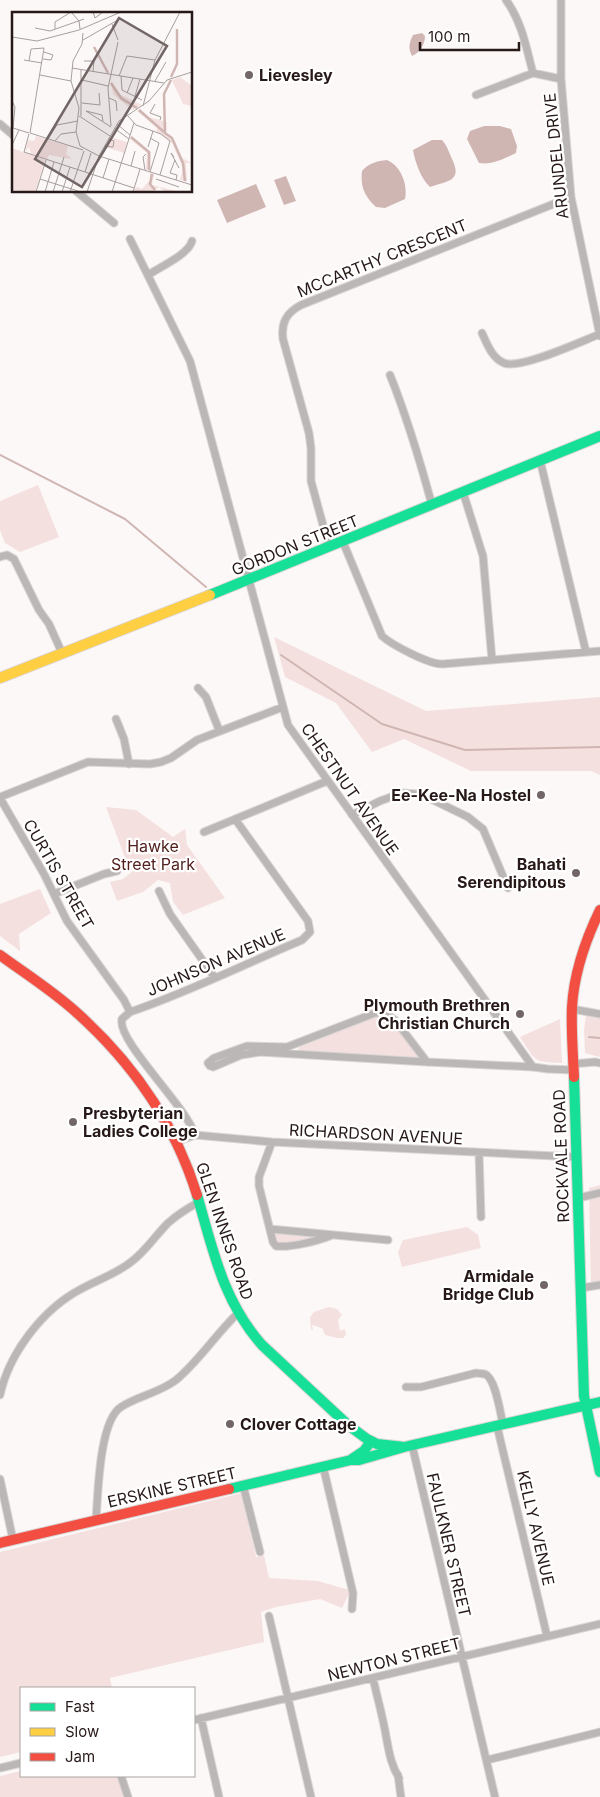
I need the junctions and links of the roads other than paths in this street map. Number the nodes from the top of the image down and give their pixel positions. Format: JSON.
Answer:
{"nodes":[{"id":1,"x":506,"y":0,"type":"edge"},
{"id":2,"x":561,"y":0,"type":"edge"},
{"id":3,"x":533,"y":73,"type":"junction"},
{"id":4,"x":561,"y":79,"type":"junction"},
{"id":5,"x":476,"y":96,"type":"dead end"},
{"id":6,"x":0,"y":124,"type":"edge"},
{"id":7,"x":12,"y":134,"type":"edge"},
{"id":8,"x":77,"y":192,"type":"edge"},
{"id":9,"x":571,"y":197,"type":"junction"},
{"id":10,"x":114,"y":223,"type":"dead end"},
{"id":11,"x":130,"y":239,"type":"dead end"},
{"id":12,"x":192,"y":241,"type":"dead end"},
{"id":13,"x":148,"y":275,"type":"junction"},
{"id":14,"x":482,"y":333,"type":"dead end"},
{"id":15,"x":600,"y":335,"type":"edge"},
{"id":16,"x":390,"y":375,"type":"dead end"},
{"id":17,"x":600,"y":436,"type":"edge"},
{"id":18,"x":540,"y":460,"type":"junction"},
{"id":19,"x":463,"y":492,"type":"junction"},
{"id":20,"x":432,"y":505,"type":"junction"},
{"id":21,"x":342,"y":542,"type":"junction"},
{"id":22,"x":329,"y":547,"type":"junction"},
{"id":23,"x":0,"y":557,"type":"edge"},
{"id":24,"x":249,"y":580,"type":"junction"},
{"id":25,"x":600,"y":651,"type":"edge"},
{"id":26,"x":586,"y":652,"type":"junction"},
{"id":27,"x":62,"y":654,"type":"junction"},
{"id":28,"x":492,"y":660,"type":"junction"},
{"id":29,"x":0,"y":678,"type":"edge"},
{"id":30,"x":198,"y":688,"type":"dead end"},
{"id":31,"x":283,"y":706,"type":"junction"},
{"id":32,"x":116,"y":720,"type":"dead end"},
{"id":33,"x":220,"y":730,"type":"junction"},
{"id":34,"x":130,"y":764,"type":"junction"},
{"id":35,"x":327,"y":781,"type":"junction"},
{"id":36,"x":0,"y":797,"type":"edge"},
{"id":37,"x":352,"y":815,"type":"junction"},
{"id":38,"x":235,"y":819,"type":"junction"},
{"id":39,"x":204,"y":832,"type":"dead end"},
{"id":40,"x":117,"y":871,"type":"dead end"},
{"id":41,"x":508,"y":888,"type":"dead end"},
{"id":42,"x":159,"y":891,"type":"dead end"},
{"id":43,"x":54,"y":894,"type":"junction"},
{"id":44,"x":600,"y":910,"type":"edge"},
{"id":45,"x":0,"y":955,"type":"edge"},
{"id":46,"x":215,"y":978,"type":"junction"},
{"id":47,"x":572,"y":1009,"type":"junction"},
{"id":48,"x":130,"y":1012,"type":"junction"},
{"id":49,"x":600,"y":1014,"type":"edge"},
{"id":50,"x":287,"y":1051,"type":"junction"},
{"id":51,"x":233,"y":1054,"type":"dead end"},
{"id":52,"x":428,"y":1062,"type":"junction"},
{"id":53,"x":600,"y":1063,"type":"edge"},
{"id":54,"x":532,"y":1066,"type":"junction"},
{"id":55,"x":573,"y":1067,"type":"junction"},
{"id":56,"x":195,"y":1135,"type":"junction"},
{"id":57,"x":176,"y":1142,"type":"junction"},
{"id":58,"x":272,"y":1142,"type":"junction"},
{"id":59,"x":479,"y":1153,"type":"junction"},
{"id":60,"x":576,"y":1157,"type":"junction"},
{"id":61,"x":600,"y":1193,"type":"edge"},
{"id":62,"x":578,"y":1198,"type":"junction"},
{"id":63,"x":199,"y":1202,"type":"junction"},
{"id":64,"x":481,"y":1217,"type":"dead end"},
{"id":65,"x":270,"y":1229,"type":"junction"},
{"id":66,"x":330,"y":1236,"type":"junction"},
{"id":67,"x":388,"y":1240,"type":"dead end"},
{"id":68,"x":600,"y":1285,"type":"edge"},
{"id":69,"x":581,"y":1288,"type":"junction"},
{"id":70,"x":238,"y":1313,"type":"junction"},
{"id":71,"x":406,"y":1387,"type":"dead end"},
{"id":72,"x":0,"y":1395,"type":"edge"},
{"id":73,"x":600,"y":1402,"type":"edge"},
{"id":74,"x":586,"y":1405,"type":"junction"},
{"id":75,"x":500,"y":1425,"type":"junction"},
{"id":76,"x":374,"y":1443,"type":"junction"},
{"id":77,"x":408,"y":1446,"type":"junction"},
{"id":78,"x":369,"y":1458,"type":"junction"},
{"id":79,"x":351,"y":1460,"type":"junction"},
{"id":80,"x":323,"y":1466,"type":"junction"},
{"id":81,"x":600,"y":1472,"type":"edge"},
{"id":82,"x":0,"y":1479,"type":"edge"},
{"id":83,"x":244,"y":1485,"type":"junction"},
{"id":84,"x":96,"y":1520,"type":"junction"},
{"id":85,"x":14,"y":1540,"type":"junction"},
{"id":86,"x":0,"y":1543,"type":"edge"},
{"id":87,"x":260,"y":1552,"type":"dead end"},
{"id":88,"x":352,"y":1609,"type":"dead end"},
{"id":89,"x":269,"y":1616,"type":"dead end"},
{"id":90,"x":600,"y":1624,"type":"edge"},
{"id":91,"x":547,"y":1636,"type":"junction"},
{"id":92,"x":461,"y":1656,"type":"junction"},
{"id":93,"x":373,"y":1678,"type":"junction"},
{"id":94,"x":287,"y":1698,"type":"junction"},
{"id":95,"x":197,"y":1719,"type":"edge"},
{"id":96,"x":600,"y":1732,"type":"edge"},
{"id":97,"x":486,"y":1760,"type":"junction"},
{"id":98,"x":20,"y":1763,"type":"edge"},
{"id":99,"x":0,"y":1768,"type":"edge"},
{"id":100,"x":122,"y":1777,"type":"edge"},
{"id":101,"x":128,"y":1797,"type":"edge"},
{"id":102,"x":219,"y":1797,"type":"edge"},
{"id":103,"x":311,"y":1797,"type":"edge"},
{"id":104,"x":401,"y":1797,"type":"edge"},
{"id":105,"x":495,"y":1797,"type":"edge"}],
"edges":[{"from":1,"to":3,"type":"street"},
{"from":2,"to":4,"type":"street","name":"ARUNDEL DRIVE"},
{"from":3,"to":4,"type":"street"},
{"from":3,"to":5,"type":"street"},
{"from":4,"to":9,"type":"street","name":"ARUNDEL DRIVE"},
{"from":6,"to":7,"type":"street"},
{"from":8,"to":10,"type":"street"},
{"from":9,"to":15,"type":"street","name":"ARUNDEL DRIVE"},
{"from":9,"to":22,"type":"street","name":"MCCARTHY CRESCENT"},
{"from":11,"to":13,"type":"street","name":"CHESTNUT AVENUE"},
{"from":12,"to":13,"type":"street"},
{"from":13,"to":24,"type":"street","name":"CHESTNUT AVENUE"},
{"from":14,"to":15,"type":"street"},
{"from":16,"to":20,"type":"street"},
{"from":17,"to":18,"type":"street","name":"GORDON STREET"},
{"from":18,"to":19,"type":"street","name":"GORDON STREET"},
{"from":18,"to":26,"type":"street"},
{"from":19,"to":20,"type":"street","name":"GORDON STREET"},
{"from":19,"to":28,"type":"street"},
{"from":20,"to":21,"type":"street","name":"GORDON STREET"},
{"from":21,"to":22,"type":"street","name":"GORDON STREET"},
{"from":21,"to":28,"type":"street"},
{"from":22,"to":24,"type":"street","name":"GORDON STREET"},
{"from":23,"to":27,"type":"street"},
{"from":24,"to":27,"type":"street","name":"GORDON STREET"},
{"from":24,"to":31,"type":"street","name":"CHESTNUT AVENUE"},
{"from":25,"to":26,"type":"street"},
{"from":26,"to":28,"type":"street"},
{"from":27,"to":29,"type":"street","name":"GORDON STREET"},
{"from":30,"to":33,"type":"street"},
{"from":31,"to":33,"type":"street"},
{"from":31,"to":35,"type":"street","name":"CHESTNUT AVENUE"},
{"from":32,"to":34,"type":"street"},
{"from":33,"to":34,"type":"street"},
{"from":34,"to":36,"type":"street"},
{"from":35,"to":37,"type":"street","name":"CHESTNUT AVENUE"},
{"from":35,"to":38,"type":"street"},
{"from":36,"to":43,"type":"street","name":"CURTIS STREET"},
{"from":37,"to":41,"type":"street"},
{"from":37,"to":54,"type":"street","name":"CHESTNUT AVENUE"},
{"from":38,"to":39,"type":"street"},
{"from":38,"to":46,"type":"street","name":"JOHNSON AVENUE"},
{"from":40,"to":43,"type":"street"},
{"from":42,"to":46,"type":"street"},
{"from":43,"to":48,"type":"street","name":"CURTIS STREET"},
{"from":44,"to":47,"type":"street","name":"ROCKVALE ROAD"},
{"from":45,"to":57,"type":"street","name":"GLEN INNES ROAD"},
{"from":46,"to":48,"type":"street","name":"JOHNSON AVENUE"},
{"from":47,"to":49,"type":"street"},
{"from":47,"to":55,"type":"street","name":"ROCKVALE ROAD"},
{"from":48,"to":56,"type":"street"},
{"from":50,"to":51,"type":"street"},
{"from":50,"to":52,"type":"street"},
{"from":50,"to":52,"type":"street"},
{"from":52,"to":54,"type":"street"},
{"from":53,"to":55,"type":"street"},
{"from":54,"to":55,"type":"street"},
{"from":55,"to":60,"type":"street","name":"ROCKVALE ROAD"},
{"from":56,"to":57,"type":"street","name":"RICHARDSON AVENUE"},
{"from":56,"to":58,"type":"street","name":"RICHARDSON AVENUE"},
{"from":57,"to":63,"type":"street","name":"GLEN INNES ROAD"},
{"from":58,"to":59,"type":"street","name":"RICHARDSON AVENUE"},
{"from":58,"to":65,"type":"street"},
{"from":59,"to":60,"type":"street","name":"RICHARDSON AVENUE"},
{"from":59,"to":64,"type":"street"},
{"from":60,"to":62,"type":"street","name":"ROCKVALE ROAD"},
{"from":61,"to":62,"type":"street"},
{"from":62,"to":69,"type":"street","name":"ROCKVALE ROAD"},
{"from":63,"to":70,"type":"street","name":"GLEN INNES ROAD"},
{"from":63,"to":72,"type":"street"},
{"from":65,"to":66,"type":"street"},
{"from":65,"to":66,"type":"street"},
{"from":66,"to":67,"type":"street"},
{"from":68,"to":69,"type":"street"},
{"from":69,"to":74,"type":"street","name":"ROCKVALE ROAD"},
{"from":70,"to":76,"type":"street","name":"GLEN INNES ROAD"},
{"from":70,"to":84,"type":"street"},
{"from":71,"to":75,"type":"street","name":"KELLY AVENUE"},
{"from":73,"to":74,"type":"street","name":"ERSKINE STREET"},
{"from":74,"to":75,"type":"street","name":"ERSKINE STREET"},
{"from":74,"to":81,"type":"street","name":"ROCKVALE ROAD"},
{"from":75,"to":77,"type":"street","name":"ERSKINE STREET"},
{"from":75,"to":91,"type":"street","name":"KELLY AVENUE"},
{"from":76,"to":77,"type":"street","name":"GLEN INNES ROAD"},
{"from":76,"to":78,"type":"street"},
{"from":76,"to":79,"type":"street","name":"ERSKINE STREET"},
{"from":77,"to":78,"type":"street","name":"ERSKINE STREET"},
{"from":77,"to":92,"type":"street","name":"FAULKNER STREET"},
{"from":78,"to":79,"type":"street","name":"ERSKINE STREET"},
{"from":79,"to":80,"type":"street","name":"ERSKINE STREET"},
{"from":80,"to":83,"type":"street","name":"ERSKINE STREET"},
{"from":80,"to":88,"type":"street"},
{"from":82,"to":85,"type":"street"},
{"from":83,"to":84,"type":"street","name":"ERSKINE STREET"},
{"from":83,"to":87,"type":"street"},
{"from":84,"to":85,"type":"street","name":"ERSKINE STREET"},
{"from":85,"to":86,"type":"street","name":"ERSKINE STREET"},
{"from":89,"to":94,"type":"street"},
{"from":90,"to":91,"type":"street","name":"NEWTON STREET"},
{"from":91,"to":92,"type":"street","name":"NEWTON STREET"},
{"from":92,"to":93,"type":"street","name":"NEWTON STREET"},
{"from":92,"to":97,"type":"street","name":"FAULKNER STREET"},
{"from":93,"to":94,"type":"street","name":"NEWTON STREET"},
{"from":93,"to":104,"type":"street"},
{"from":94,"to":95,"type":"street","name":"NEWTON STREET"},
{"from":94,"to":103,"type":"street"},
{"from":95,"to":102,"type":"street"},
{"from":96,"to":97,"type":"street"},
{"from":97,"to":105,"type":"street","name":"FAULKNER STREET"},
{"from":98,"to":99,"type":"street"},
{"from":100,"to":101,"type":"street"}]}
